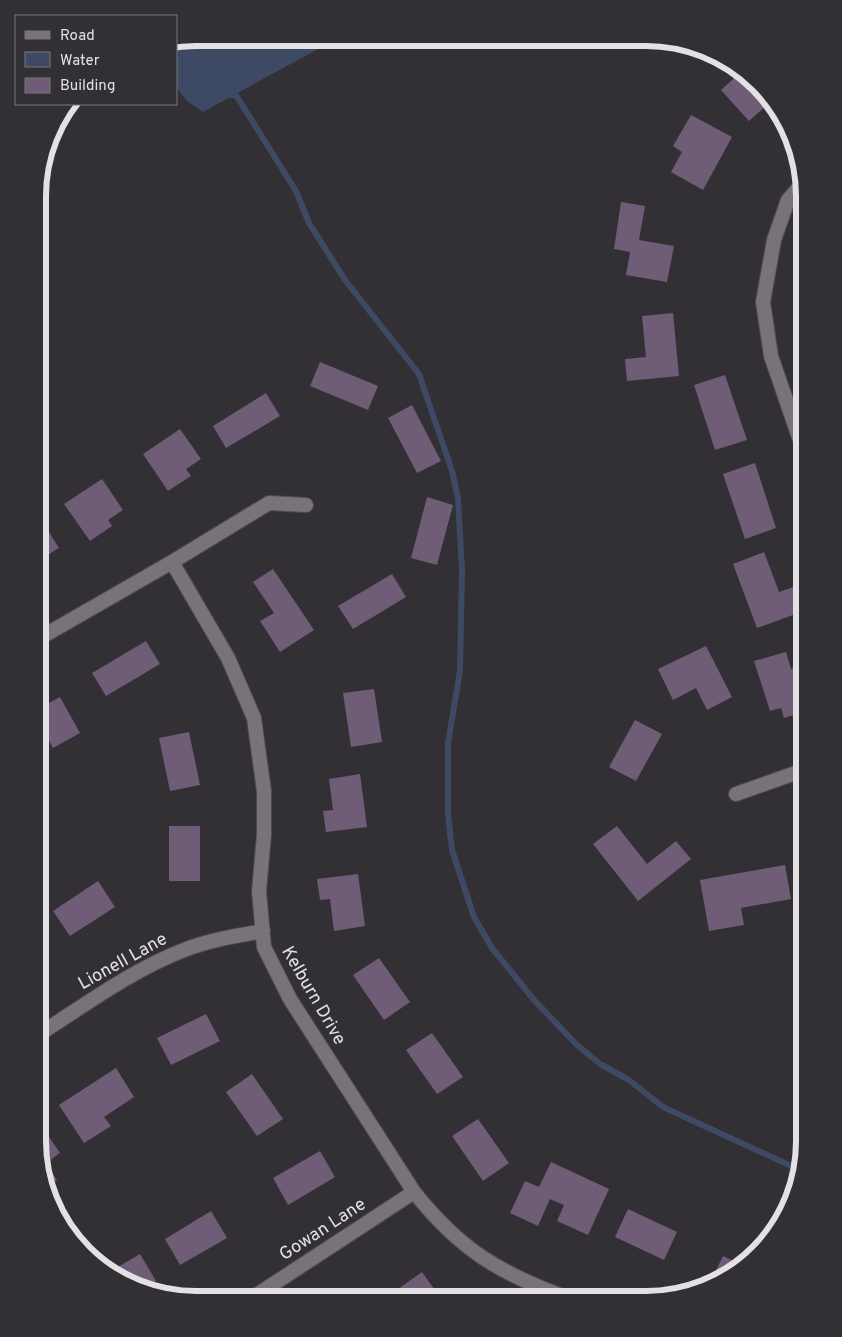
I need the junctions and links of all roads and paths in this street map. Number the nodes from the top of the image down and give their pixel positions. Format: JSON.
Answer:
{"nodes":[{"id":1,"x":796,"y":191,"type":"edge"},
{"id":2,"x":796,"y":429,"type":"edge"},
{"id":3,"x":306,"y":504,"type":"dead end"},
{"id":4,"x":172,"y":562,"type":"junction"},
{"id":5,"x":46,"y":634,"type":"edge"},
{"id":6,"x":795,"y":773,"type":"edge"},
{"id":7,"x":736,"y":794,"type":"dead end"},
{"id":8,"x":263,"y":931,"type":"junction"},
{"id":9,"x":46,"y":1030,"type":"edge"},
{"id":10,"x":414,"y":1192,"type":"junction"},
{"id":11,"x":263,"y":1291,"type":"edge"},
{"id":12,"x":548,"y":1291,"type":"edge"}],
"edges":[{"from":1,"to":2,"type":"street"},
{"from":3,"to":4,"type":"street"},
{"from":4,"to":5,"type":"street"},
{"from":4,"to":8,"type":"street","name":"Kelburn Drive"},
{"from":6,"to":7,"type":"street"},
{"from":8,"to":9,"type":"street","name":"Lionell Lane"},
{"from":8,"to":10,"type":"street","name":"Kelburn Drive"},
{"from":10,"to":11,"type":"street","name":"Gowan Lane"},
{"from":10,"to":12,"type":"street","name":"Kelburn Drive"}]}
